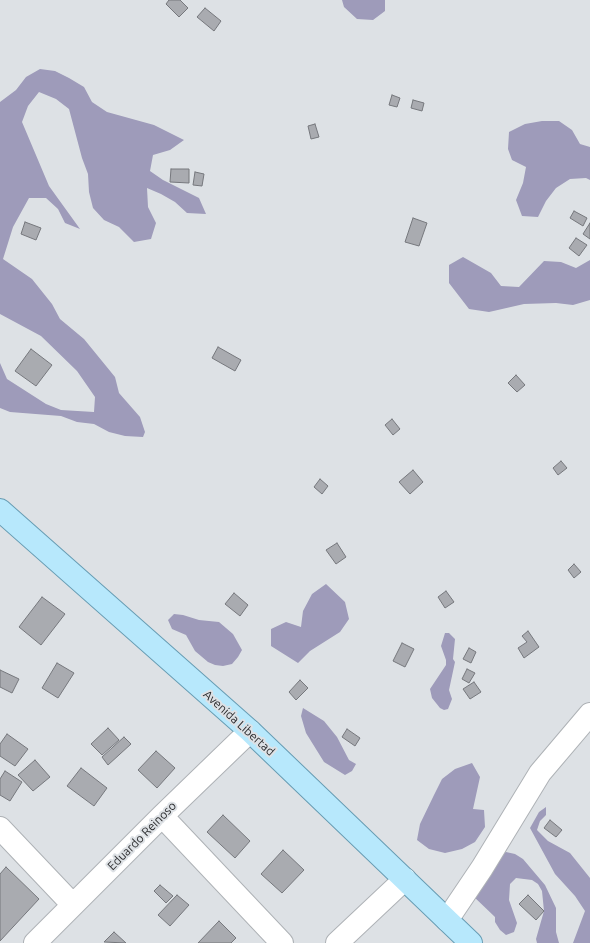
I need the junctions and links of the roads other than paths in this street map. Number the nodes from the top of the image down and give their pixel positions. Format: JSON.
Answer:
{"nodes":[{"id":1,"x":0,"y":510,"type":"edge"},
{"id":2,"x":590,"y":714,"type":"edge"},
{"id":3,"x":250,"y":731,"type":"junction"},
{"id":4,"x":162,"y":816,"type":"junction"},
{"id":5,"x":0,"y":828,"type":"edge"},
{"id":6,"x":405,"y":879,"type":"junction"},
{"id":7,"x":72,"y":905,"type":"junction"},
{"id":8,"x":447,"y":920,"type":"junction"},
{"id":9,"x":35,"y":943,"type":"edge"},
{"id":10,"x":282,"y":943,"type":"edge"},
{"id":11,"x":337,"y":943,"type":"edge"},
{"id":12,"x":471,"y":943,"type":"edge"}],
"edges":[{"from":1,"to":3,"type":"main road","name":"Avenida Libertad"},
{"from":2,"to":8,"type":"street"},
{"from":3,"to":4,"type":"street","name":"Eduardo Reinoso"},
{"from":3,"to":6,"type":"main road","name":"Avenida Libertad"},
{"from":4,"to":7,"type":"street","name":"Eduardo Reinoso"},
{"from":4,"to":10,"type":"street"},
{"from":5,"to":7,"type":"street"},
{"from":6,"to":8,"type":"main road","name":"Avenida Libertad"},
{"from":6,"to":11,"type":"street"},
{"from":7,"to":9,"type":"street","name":"Eduardo Reinoso"},
{"from":8,"to":12,"type":"main road","name":"Avenida Libertad"}]}
